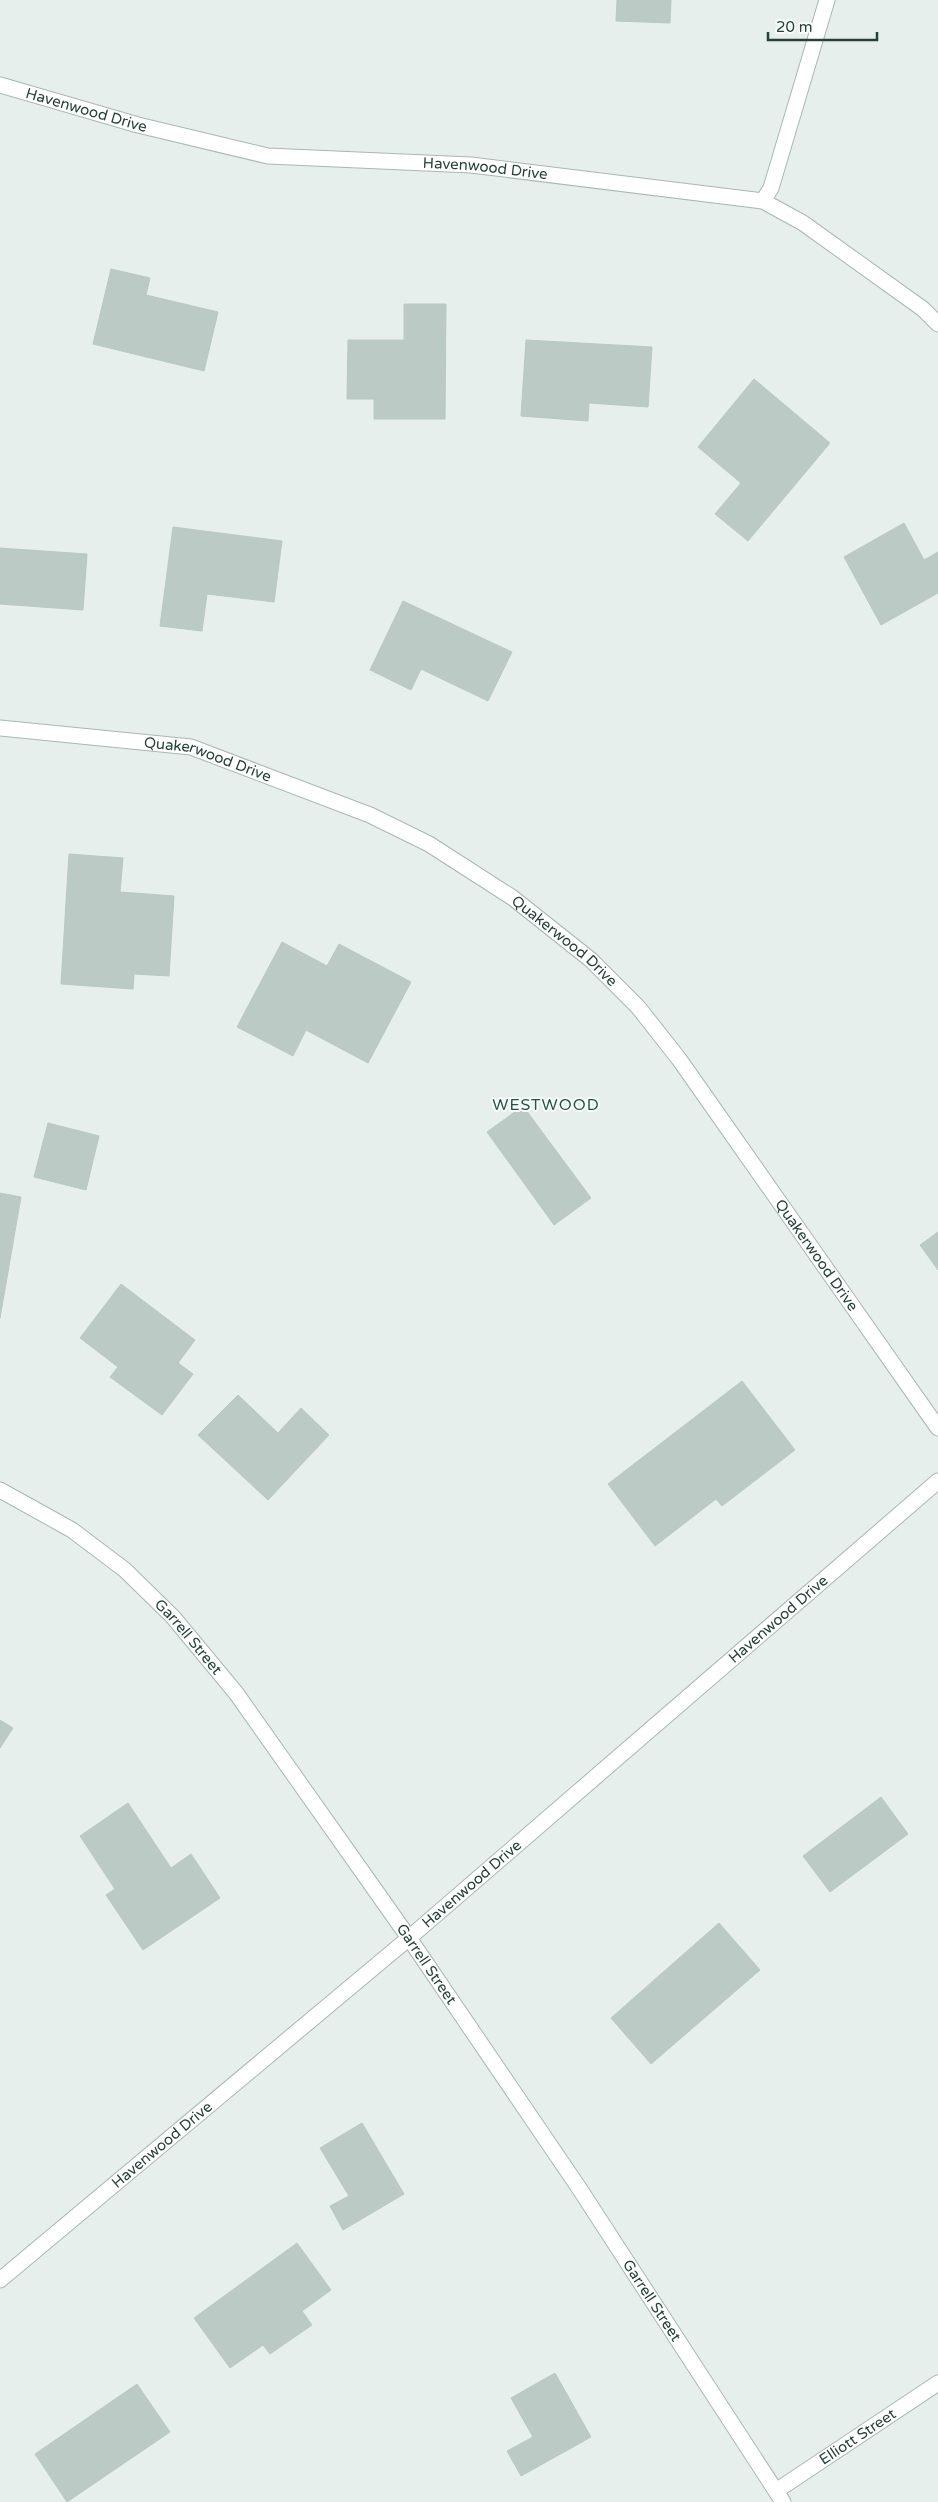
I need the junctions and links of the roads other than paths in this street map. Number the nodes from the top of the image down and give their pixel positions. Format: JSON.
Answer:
{"nodes":[{"id":1,"x":827,"y":0,"type":"edge"},
{"id":2,"x":0,"y":85,"type":"edge"},
{"id":3,"x":763,"y":200,"type":"junction"},
{"id":4,"x":938,"y":324,"type":"edge"},
{"id":5,"x":0,"y":728,"type":"edge"},
{"id":6,"x":938,"y":1428,"type":"edge"},
{"id":7,"x":938,"y":1481,"type":"edge"},
{"id":8,"x":0,"y":1490,"type":"edge"},
{"id":9,"x":409,"y":1938,"type":"junction"},
{"id":10,"x":0,"y":2280,"type":"edge"},
{"id":11,"x":938,"y":2383,"type":"edge"},
{"id":12,"x":779,"y":2497,"type":"edge"}],
"edges":[{"from":1,"to":3,"type":"street"},
{"from":2,"to":3,"type":"street","name":"Havenwood Drive"},
{"from":3,"to":4,"type":"street","name":"Havenwood Drive"},
{"from":5,"to":6,"type":"street","name":"Quakerwood Drive"},
{"from":7,"to":9,"type":"street","name":"Havenwood Drive"},
{"from":8,"to":9,"type":"street","name":"Garrell Street"},
{"from":9,"to":10,"type":"street","name":"Havenwood Drive"},
{"from":9,"to":12,"type":"street","name":"Garrell Street"},
{"from":11,"to":12,"type":"street","name":"Elliott Street"}]}
